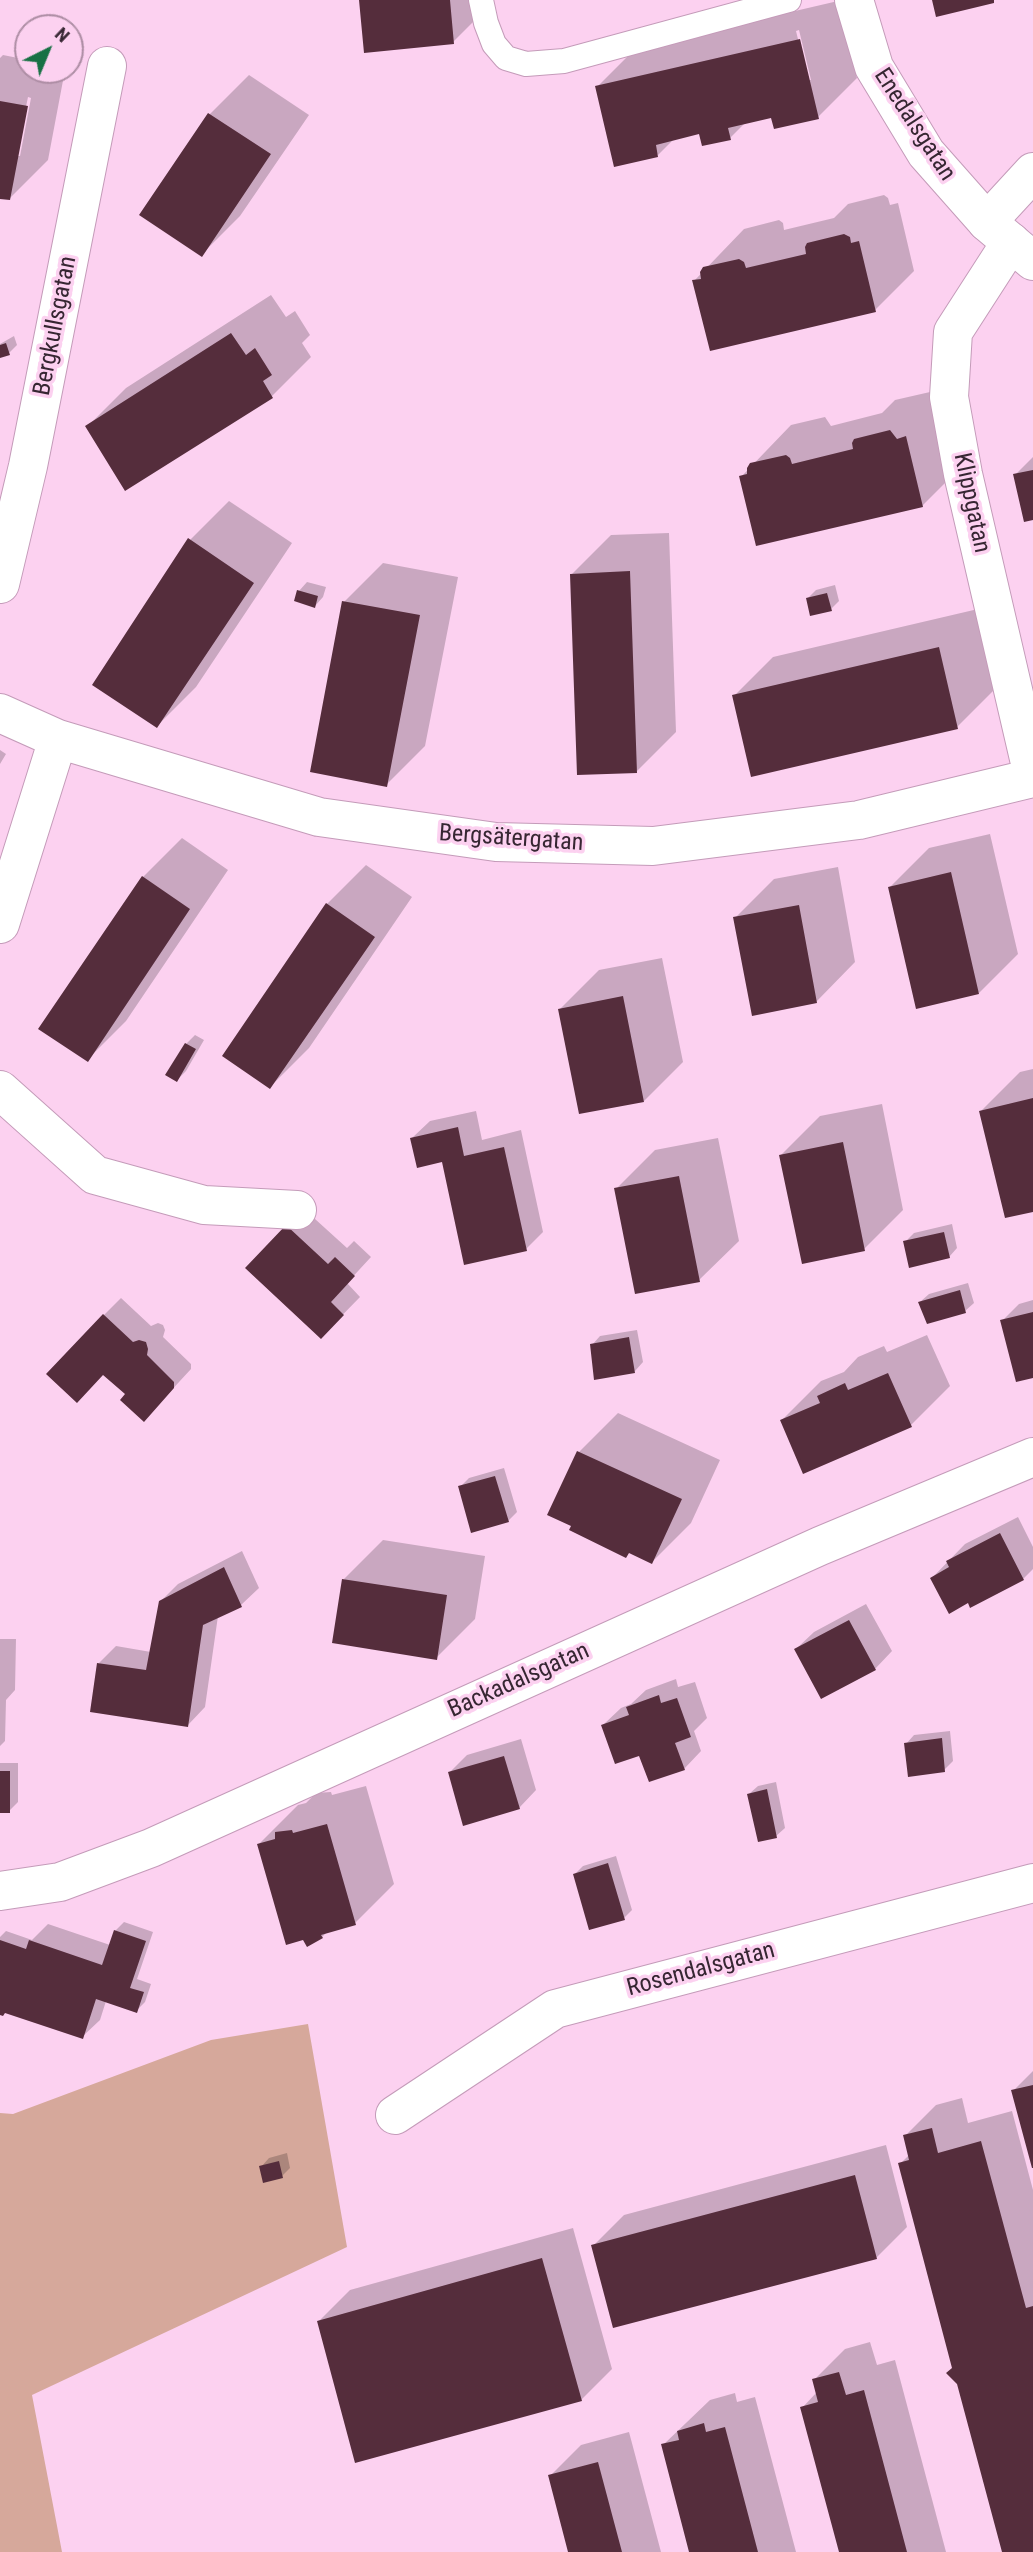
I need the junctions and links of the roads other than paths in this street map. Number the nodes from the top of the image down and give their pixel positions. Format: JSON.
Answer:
{"nodes":[{"id":1,"x":481,"y":0,"type":"edge"},
{"id":2,"x":789,"y":0,"type":"edge"},
{"id":3,"x":854,"y":0,"type":"edge"},
{"id":4,"x":107,"y":66,"type":"dead end"},
{"id":5,"x":1033,"y":172,"type":"edge"},
{"id":6,"x":1010,"y":242,"type":"edge"},
{"id":7,"x":0,"y":584,"type":"edge"},
{"id":8,"x":0,"y":713,"type":"edge"},
{"id":9,"x":58,"y":740,"type":"junction"},
{"id":10,"x":1033,"y":777,"type":"edge"},
{"id":11,"x":0,"y":924,"type":"edge"},
{"id":12,"x":0,"y":1090,"type":"edge"},
{"id":13,"x":297,"y":1210,"type":"dead end"},
{"id":14,"x":1033,"y":1457,"type":"edge"},
{"id":15,"x":1033,"y":1882,"type":"edge"},
{"id":16,"x":0,"y":1891,"type":"edge"},
{"id":17,"x":395,"y":2115,"type":"dead end"}],
"edges":[{"from":1,"to":2,"type":"lane"},
{"from":3,"to":6,"type":"street","name":"Enedalsgatan"},
{"from":4,"to":7,"type":"street","name":"Bergkullsgatan"},
{"from":5,"to":6,"type":"street","name":"Klippgatan"},
{"from":6,"to":10,"type":"street","name":"Klippgatan"},
{"from":8,"to":9,"type":"street","name":"Bergsätergatan"},
{"from":9,"to":10,"type":"street","name":"Bergsätergatan"},
{"from":9,"to":11,"type":"street"},
{"from":12,"to":13,"type":"street"},
{"from":14,"to":16,"type":"street","name":"Backadalsgatan"},
{"from":15,"to":17,"type":"street","name":"Rosendalsgatan"}]}
